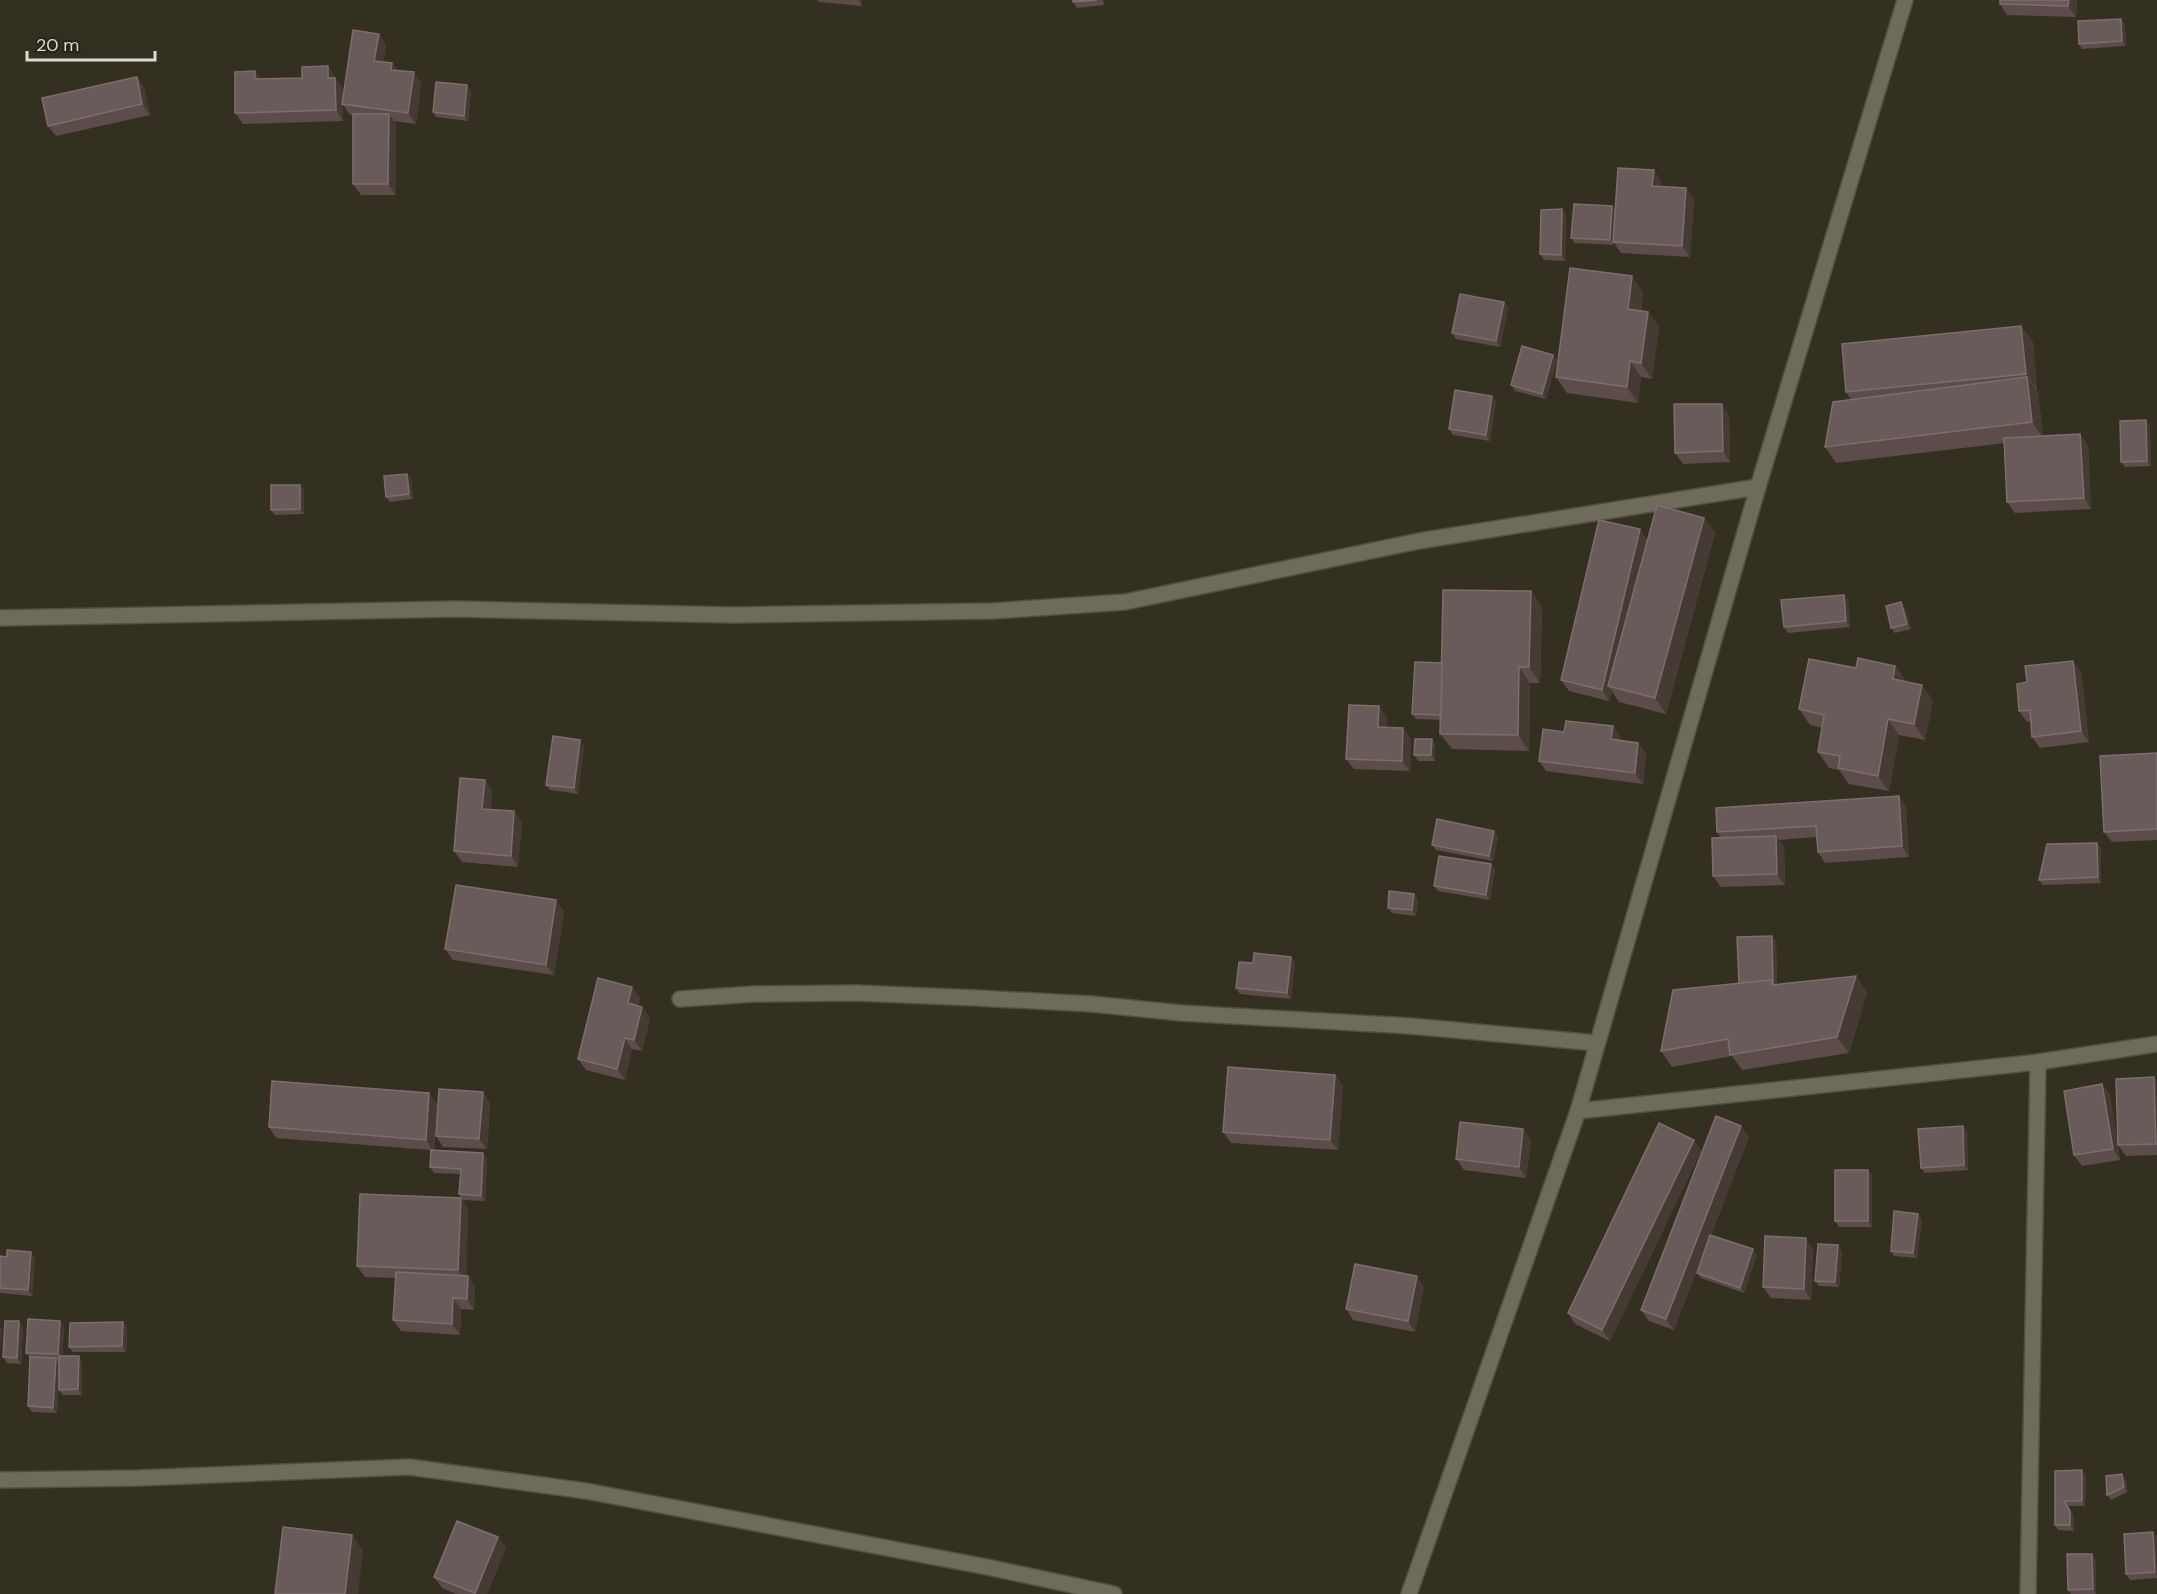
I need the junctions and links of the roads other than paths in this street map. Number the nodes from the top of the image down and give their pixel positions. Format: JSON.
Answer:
{"nodes":[{"id":1,"x":1905,"y":0,"type":"edge"},
{"id":2,"x":1758,"y":487,"type":"junction"},
{"id":3,"x":0,"y":618,"type":"edge"},
{"id":4,"x":680,"y":999,"type":"dead end"},
{"id":5,"x":1598,"y":1043,"type":"junction"},
{"id":6,"x":2157,"y":1044,"type":"edge"},
{"id":7,"x":2038,"y":1062,"type":"junction"},
{"id":8,"x":1578,"y":1111,"type":"junction"},
{"id":9,"x":0,"y":1480,"type":"edge"},
{"id":10,"x":1114,"y":1594,"type":"edge"},
{"id":11,"x":1409,"y":1594,"type":"edge"},
{"id":12,"x":2028,"y":1594,"type":"edge"}],
"edges":[{"from":1,"to":2,"type":"street"},
{"from":2,"to":3,"type":"street"},
{"from":2,"to":5,"type":"street"},
{"from":4,"to":5,"type":"street"},
{"from":5,"to":8,"type":"street"},
{"from":6,"to":7,"type":"street"},
{"from":7,"to":8,"type":"street"},
{"from":7,"to":12,"type":"street"},
{"from":8,"to":11,"type":"street"},
{"from":9,"to":10,"type":"street"}]}
